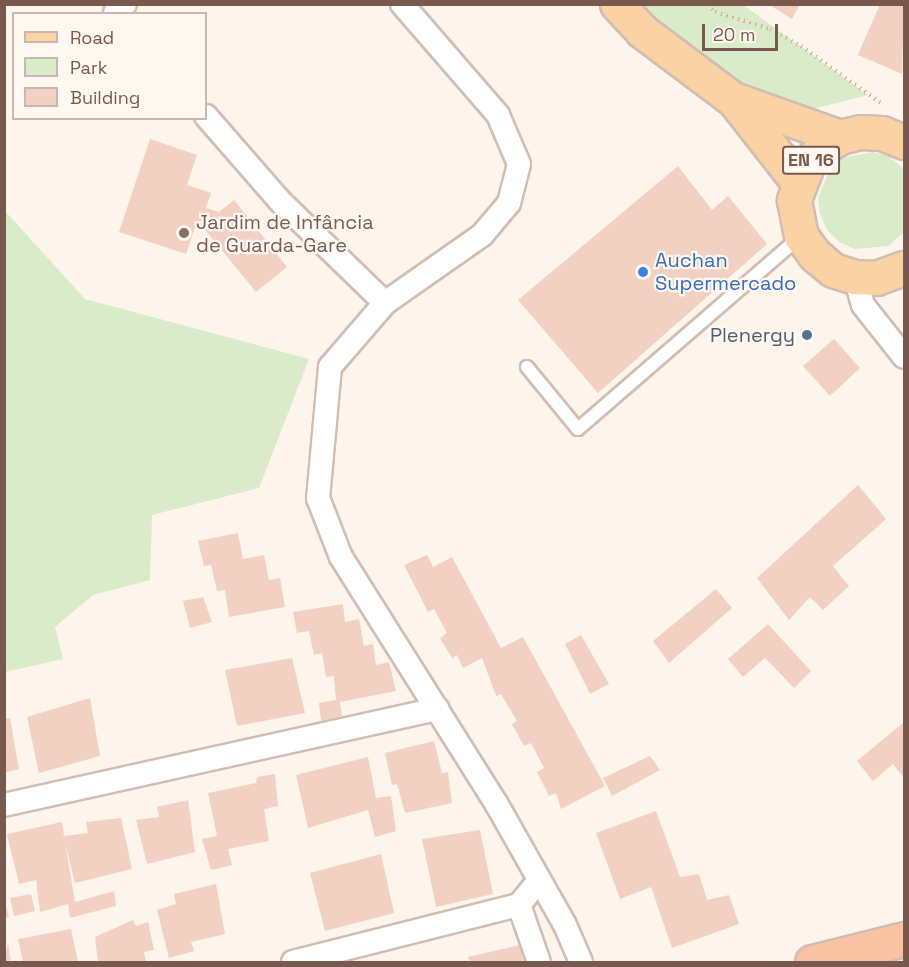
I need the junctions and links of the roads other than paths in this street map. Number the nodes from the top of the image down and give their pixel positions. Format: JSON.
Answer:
{"nodes":[{"id":1,"x":616,"y":4,"type":"edge"},
{"id":2,"x":412,"y":8,"type":"edge"},
{"id":3,"x":734,"y":100,"type":"junction"},
{"id":4,"x":207,"y":117,"type":"edge"},
{"id":5,"x":840,"y":137,"type":"junction"},
{"id":6,"x":904,"y":139,"type":"edge"},
{"id":7,"x":798,"y":182,"type":"junction"},
{"id":8,"x":801,"y":236,"type":"junction"},
{"id":9,"x":904,"y":268,"type":"edge"},
{"id":10,"x":855,"y":277,"type":"junction"},
{"id":11,"x":386,"y":303,"type":"junction"},
{"id":12,"x":904,"y":357,"type":"edge"},
{"id":13,"x":527,"y":367,"type":"dead end"},
{"id":14,"x":436,"y":710,"type":"junction"},
{"id":15,"x":4,"y":805,"type":"edge"},
{"id":16,"x":539,"y":880,"type":"junction"},
{"id":17,"x":519,"y":905,"type":"junction"},
{"id":18,"x":904,"y":939,"type":"edge"},
{"id":19,"x":293,"y":963,"type":"edge"},
{"id":20,"x":539,"y":963,"type":"edge"},
{"id":21,"x":581,"y":963,"type":"edge"},
{"id":22,"x":812,"y":963,"type":"edge"}],
"edges":[{"from":1,"to":3,"type":"main road","number":"EN 16"},
{"from":2,"to":11,"type":"street"},
{"from":3,"to":5,"type":"main road","number":"EN 16"},
{"from":3,"to":7,"type":"main road","number":"EN 16"},
{"from":4,"to":11,"type":"street"},
{"from":5,"to":6,"type":"main road","number":"EN 16"},
{"from":5,"to":7,"type":"main road","number":"EN 16"},
{"from":7,"to":8,"type":"main road","number":"EN 16"},
{"from":8,"to":10,"type":"main road"},
{"from":8,"to":13,"type":"lane"},
{"from":9,"to":10,"type":"main road"},
{"from":10,"to":12,"type":"street"},
{"from":11,"to":14,"type":"street"},
{"from":14,"to":15,"type":"street"},
{"from":14,"to":16,"type":"street"},
{"from":16,"to":17,"type":"street"},
{"from":16,"to":21,"type":"street"},
{"from":17,"to":19,"type":"street"},
{"from":17,"to":20,"type":"street"},
{"from":18,"to":22,"type":"highway"}]}
